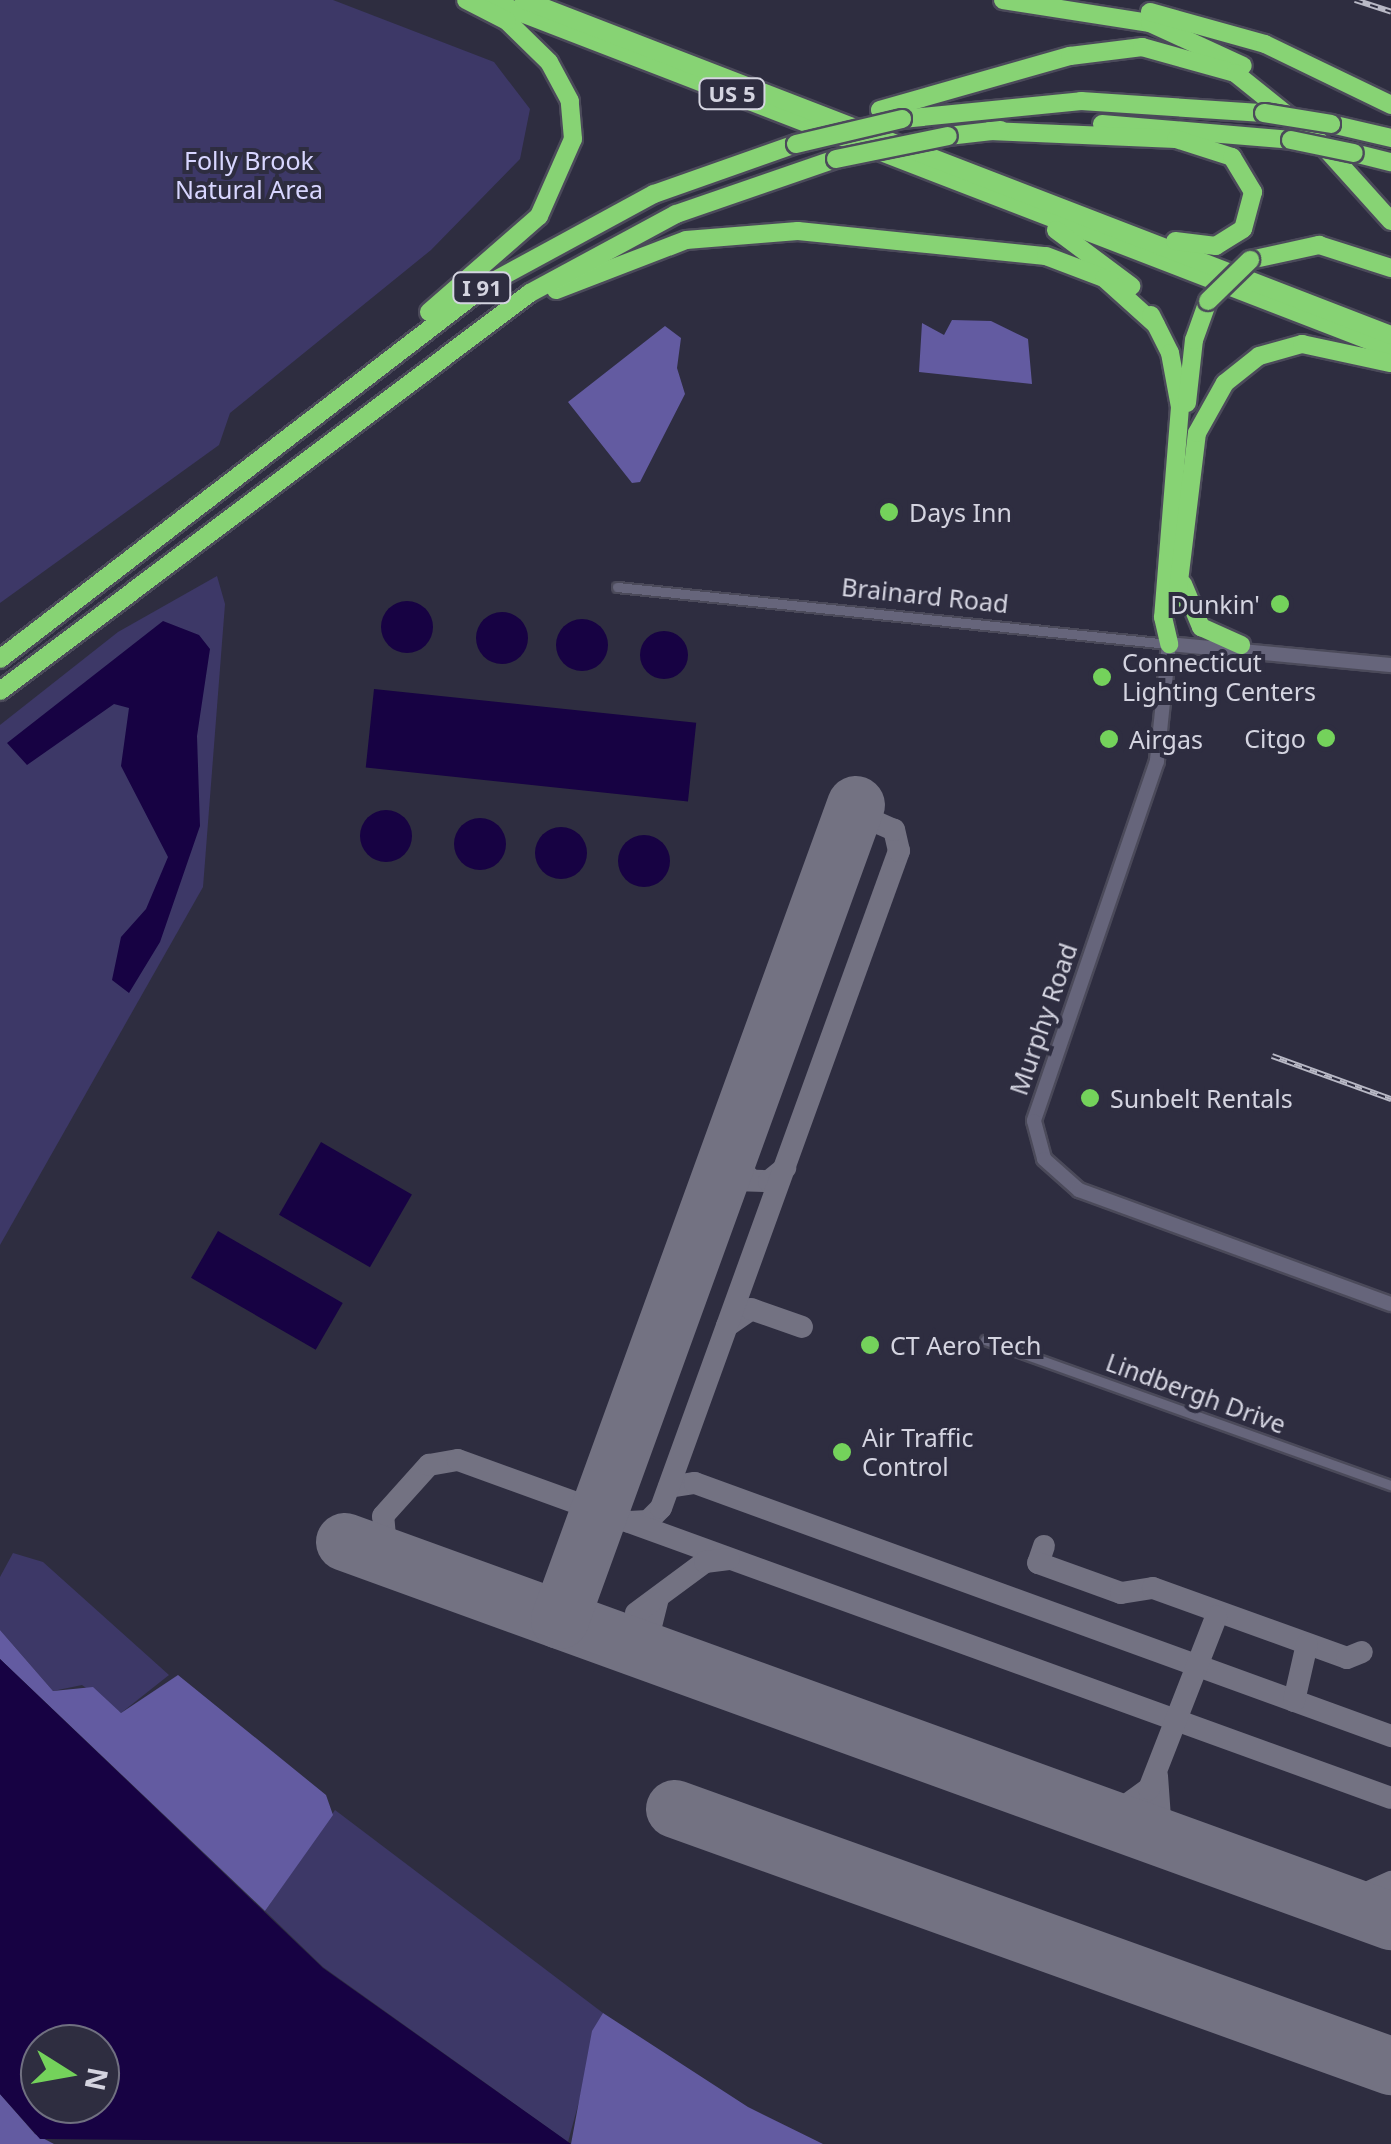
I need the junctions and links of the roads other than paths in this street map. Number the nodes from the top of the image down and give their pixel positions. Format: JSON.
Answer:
{"nodes":[{"id":1,"x":466,"y":0,"type":"edge"},
{"id":2,"x":488,"y":0,"type":"edge"},
{"id":3,"x":524,"y":0,"type":"edge"},
{"id":4,"x":1003,"y":0,"type":"edge"},
{"id":5,"x":1026,"y":0,"type":"edge"},
{"id":6,"x":1391,"y":104,"type":"edge"},
{"id":7,"x":990,"y":131,"type":"junction"},
{"id":8,"x":1391,"y":138,"type":"edge"},
{"id":9,"x":1317,"y":139,"type":"junction"},
{"id":10,"x":791,"y":142,"type":"junction"},
{"id":11,"x":1391,"y":162,"type":"edge"},
{"id":12,"x":978,"y":182,"type":"junction"},
{"id":13,"x":1364,"y":196,"type":"junction"},
{"id":14,"x":1391,"y":221,"type":"edge"},
{"id":15,"x":1391,"y":233,"type":"edge"},
{"id":16,"x":1391,"y":268,"type":"edge"},
{"id":17,"x":1156,"y":325,"type":"junction"},
{"id":18,"x":1391,"y":335,"type":"edge"},
{"id":19,"x":452,"y":347,"type":"junction"},
{"id":20,"x":1391,"y":349,"type":"edge"},
{"id":21,"x":1391,"y":363,"type":"edge"},
{"id":22,"x":361,"y":378,"type":"junction"},
{"id":23,"x":1179,"y":458,"type":"junction"},
{"id":24,"x":1183,"y":564,"type":"junction"},
{"id":25,"x":617,"y":587,"type":"dead end"},
{"id":26,"x":1169,"y":644,"type":"junction"},
{"id":27,"x":1242,"y":649,"type":"junction"},
{"id":28,"x":0,"y":659,"type":"edge"},
{"id":29,"x":1391,"y":665,"type":"edge"},
{"id":30,"x":0,"y":691,"type":"edge"},
{"id":31,"x":1391,"y":1304,"type":"edge"},
{"id":32,"x":986,"y":1340,"type":"dead end"},
{"id":33,"x":1391,"y":1485,"type":"edge"}],
"edges":[{"from":1,"to":22,"type":"highway"},
{"from":2,"to":12,"type":"highway","number":"US 5"},
{"from":3,"to":12,"type":"highway","number":"US 5"},
{"from":4,"to":9,"type":"highway"},
{"from":5,"to":6,"type":"highway"},
{"from":7,"to":11,"type":"highway","number":"I 91","bridge":true},
{"from":7,"to":12,"type":"highway"},
{"from":7,"to":19,"type":"highway","number":"I 91","bridge":true},
{"from":8,"to":10,"type":"highway","bridge":true},
{"from":9,"to":10,"type":"highway"},
{"from":9,"to":13,"type":"highway"},
{"from":10,"to":22,"type":"highway","number":"I 91"},
{"from":12,"to":17,"type":"highway"},
{"from":12,"to":18,"type":"highway","number":"US 5"},
{"from":12,"to":20,"type":"highway","number":"US 5"},
{"from":13,"to":14,"type":"highway"},
{"from":13,"to":15,"type":"highway"},
{"from":16,"to":23,"type":"highway","bridge":true},
{"from":17,"to":19,"type":"highway"},
{"from":17,"to":23,"type":"highway"},
{"from":19,"to":30,"type":"highway","number":"I 91"},
{"from":21,"to":24,"type":"highway"},
{"from":22,"to":28,"type":"highway","number":"I 91"},
{"from":23,"to":26,"type":"highway"},
{"from":24,"to":26,"type":"highway"},
{"from":24,"to":27,"type":"highway"},
{"from":25,"to":26,"type":"street","name":"Brainard Road"},
{"from":26,"to":27,"type":"street","name":"Brainard Road"},
{"from":26,"to":31,"type":"street","name":"Murphy Road"},
{"from":27,"to":29,"type":"street","name":"Brainard Road"},
{"from":32,"to":33,"type":"street","name":"Lindbergh Drive"}]}
